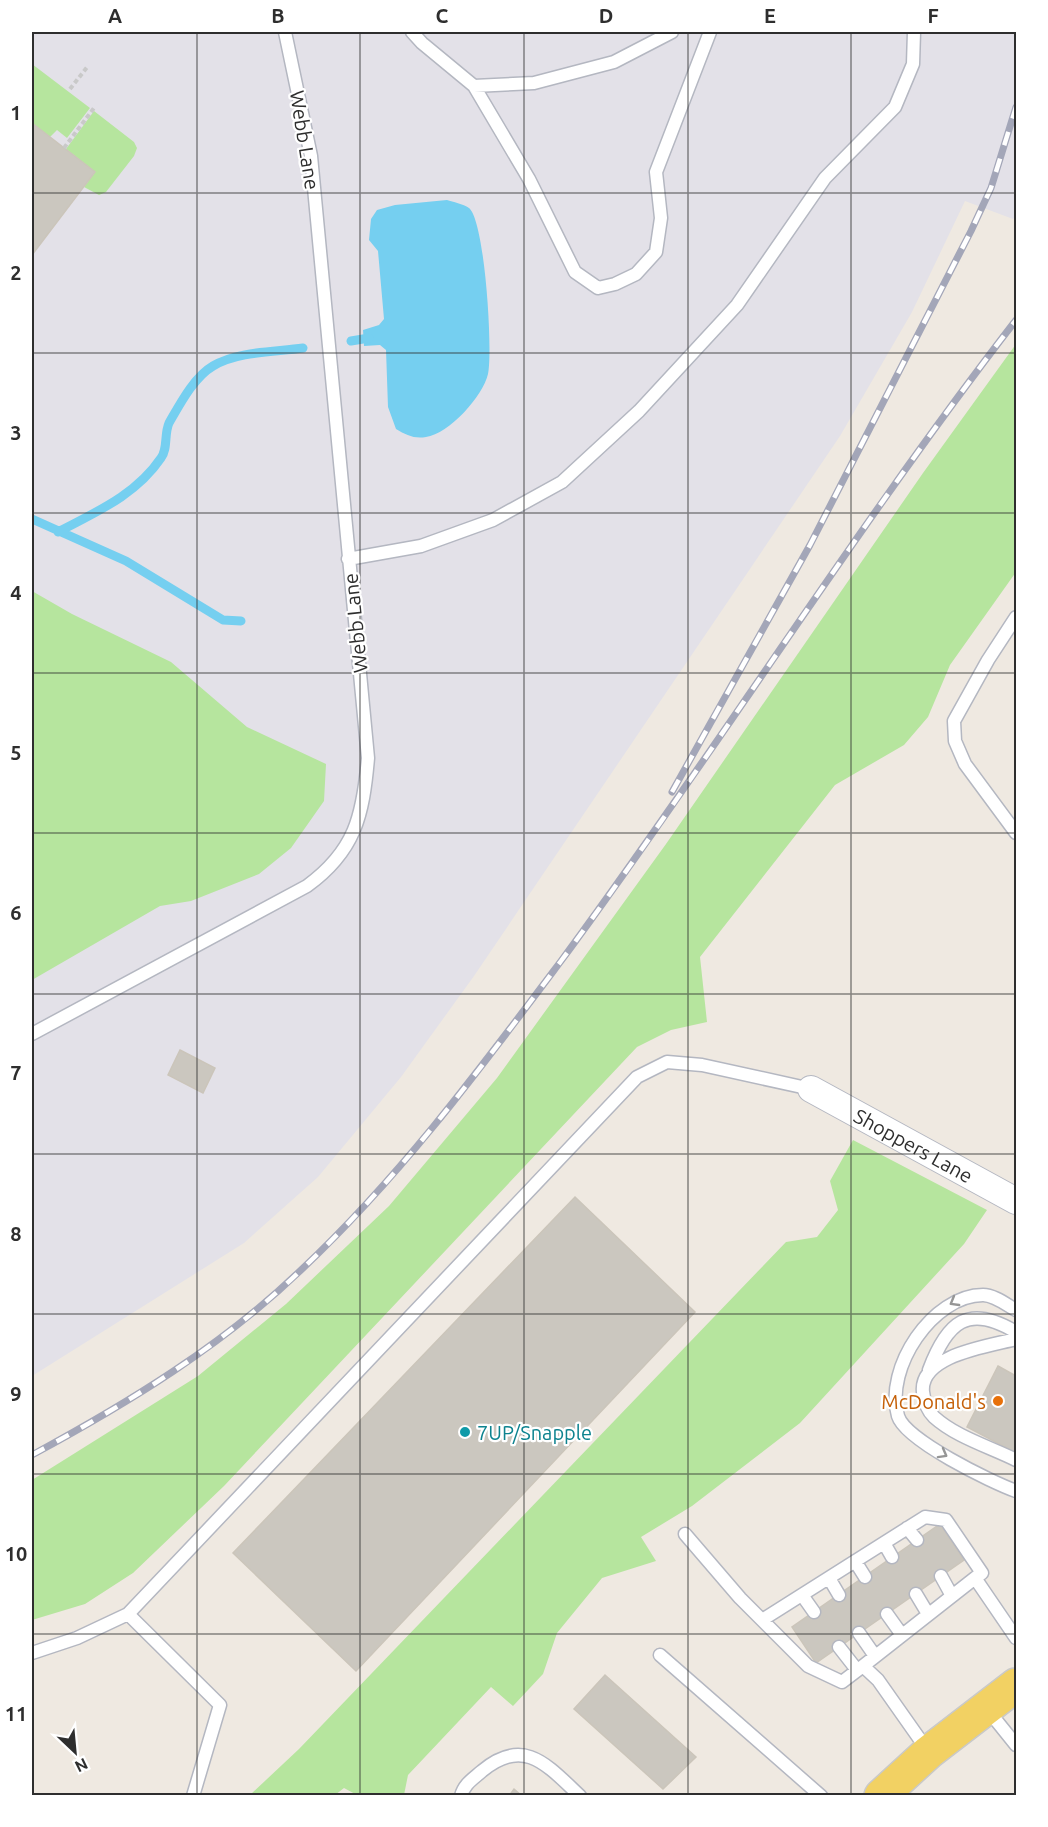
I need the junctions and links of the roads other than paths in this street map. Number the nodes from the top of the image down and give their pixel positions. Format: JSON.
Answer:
{"nodes":[{"id":1,"x":285,"y":32,"type":"edge"},
{"id":2,"x":412,"y":32,"type":"edge"},
{"id":3,"x":672,"y":32,"type":"edge"},
{"id":4,"x":710,"y":32,"type":"edge"},
{"id":5,"x":914,"y":32,"type":"edge"},
{"id":6,"x":474,"y":86,"type":"junction"},
{"id":7,"x":348,"y":559,"type":"junction"},
{"id":8,"x":1017,"y":616,"type":"edge"},
{"id":9,"x":1017,"y":833,"type":"edge"},
{"id":10,"x":32,"y":1034,"type":"edge"},
{"id":11,"x":811,"y":1089,"type":"joint"},
{"id":12,"x":1017,"y":1201,"type":"edge"},
{"id":13,"x":1017,"y":1310,"type":"edge"},
{"id":14,"x":1017,"y":1332,"type":"edge"},
{"id":15,"x":1017,"y":1339,"type":"edge"},
{"id":16,"x":929,"y":1370,"type":"junction"},
{"id":17,"x":1017,"y":1460,"type":"edge"},
{"id":18,"x":1017,"y":1491,"type":"edge"},
{"id":19,"x":907,"y":1528,"type":"junction"},
{"id":20,"x":685,"y":1534,"type":"dead end"},
{"id":21,"x":917,"y":1540,"type":"dead end"},
{"id":22,"x":884,"y":1543,"type":"junction"},
{"id":23,"x":892,"y":1557,"type":"dead end"},
{"id":24,"x":855,"y":1561,"type":"junction"},
{"id":25,"x":941,"y":1576,"type":"dead end"},
{"id":26,"x":865,"y":1577,"type":"dead end"},
{"id":27,"x":829,"y":1578,"type":"junction"},
{"id":28,"x":975,"y":1578,"type":"junction"},
{"id":29,"x":915,"y":1594,"type":"dead end"},
{"id":30,"x":802,"y":1595,"type":"junction"},
{"id":31,"x":838,"y":1595,"type":"dead end"},
{"id":32,"x":952,"y":1596,"type":"junction"},
{"id":33,"x":814,"y":1612,"type":"dead end"},
{"id":34,"x":128,"y":1614,"type":"junction"},
{"id":35,"x":887,"y":1614,"type":"dead end"},
{"id":36,"x":928,"y":1614,"type":"junction"},
{"id":37,"x":762,"y":1620,"type":"junction"},
{"id":38,"x":859,"y":1633,"type":"dead end"},
{"id":39,"x":902,"y":1635,"type":"junction"},
{"id":40,"x":1017,"y":1638,"type":"edge"},
{"id":41,"x":839,"y":1647,"type":"dead end"},
{"id":42,"x":32,"y":1653,"type":"edge"},
{"id":43,"x":660,"y":1655,"type":"dead end"},
{"id":44,"x":875,"y":1656,"type":"junction"},
{"id":45,"x":860,"y":1668,"type":"junction"},
{"id":46,"x":1017,"y":1685,"type":"edge"},
{"id":47,"x":987,"y":1708,"type":"junction"},
{"id":48,"x":1017,"y":1745,"type":"edge"},
{"id":49,"x":929,"y":1752,"type":"junction"},
{"id":50,"x":193,"y":1796,"type":"edge"},
{"id":51,"x":461,"y":1796,"type":"edge"},
{"id":52,"x":580,"y":1796,"type":"edge"},
{"id":53,"x":821,"y":1796,"type":"edge"},
{"id":54,"x":881,"y":1796,"type":"edge"}],
"edges":[{"from":1,"to":7,"type":"lane","name":"Webb Lane"},
{"from":2,"to":6,"type":"lane"},
{"from":3,"to":6,"type":"lane"},
{"from":4,"to":6,"type":"lane"},
{"from":5,"to":7,"type":"lane"},
{"from":7,"to":10,"type":"lane","name":"Webb Lane"},
{"from":8,"to":9,"type":"lane"},
{"from":11,"to":12,"type":"street","name":"Shoppers Lane"},
{"from":11,"to":34,"type":"lane"},
{"from":13,"to":18,"type":"lane","one_way":true},
{"from":14,"to":16,"type":"lane"},
{"from":15,"to":16,"type":"lane"},
{"from":16,"to":17,"type":"lane"},
{"from":19,"to":21,"type":"lane"},
{"from":19,"to":22,"type":"lane"},
{"from":19,"to":28,"type":"lane"},
{"from":20,"to":37,"type":"lane"},
{"from":22,"to":23,"type":"lane"},
{"from":22,"to":24,"type":"lane"},
{"from":24,"to":26,"type":"lane"},
{"from":24,"to":27,"type":"lane"},
{"from":25,"to":32,"type":"lane"},
{"from":27,"to":30,"type":"lane"},
{"from":27,"to":31,"type":"lane"},
{"from":28,"to":32,"type":"lane"},
{"from":28,"to":40,"type":"lane"},
{"from":29,"to":36,"type":"lane"},
{"from":30,"to":33,"type":"lane"},
{"from":30,"to":37,"type":"lane"},
{"from":32,"to":36,"type":"lane"},
{"from":34,"to":42,"type":"lane"},
{"from":34,"to":50,"type":"lane"},
{"from":35,"to":39,"type":"lane"},
{"from":36,"to":39,"type":"lane"},
{"from":37,"to":45,"type":"lane"},
{"from":38,"to":44,"type":"lane"},
{"from":39,"to":44,"type":"lane"},
{"from":41,"to":45,"type":"lane"},
{"from":43,"to":53,"type":"lane"},
{"from":44,"to":45,"type":"lane"},
{"from":45,"to":49,"type":"lane"},
{"from":46,"to":47,"type":"main road"},
{"from":47,"to":48,"type":"lane"},
{"from":47,"to":49,"type":"main road"},
{"from":49,"to":54,"type":"main road"},
{"from":51,"to":52,"type":"lane"}]}
